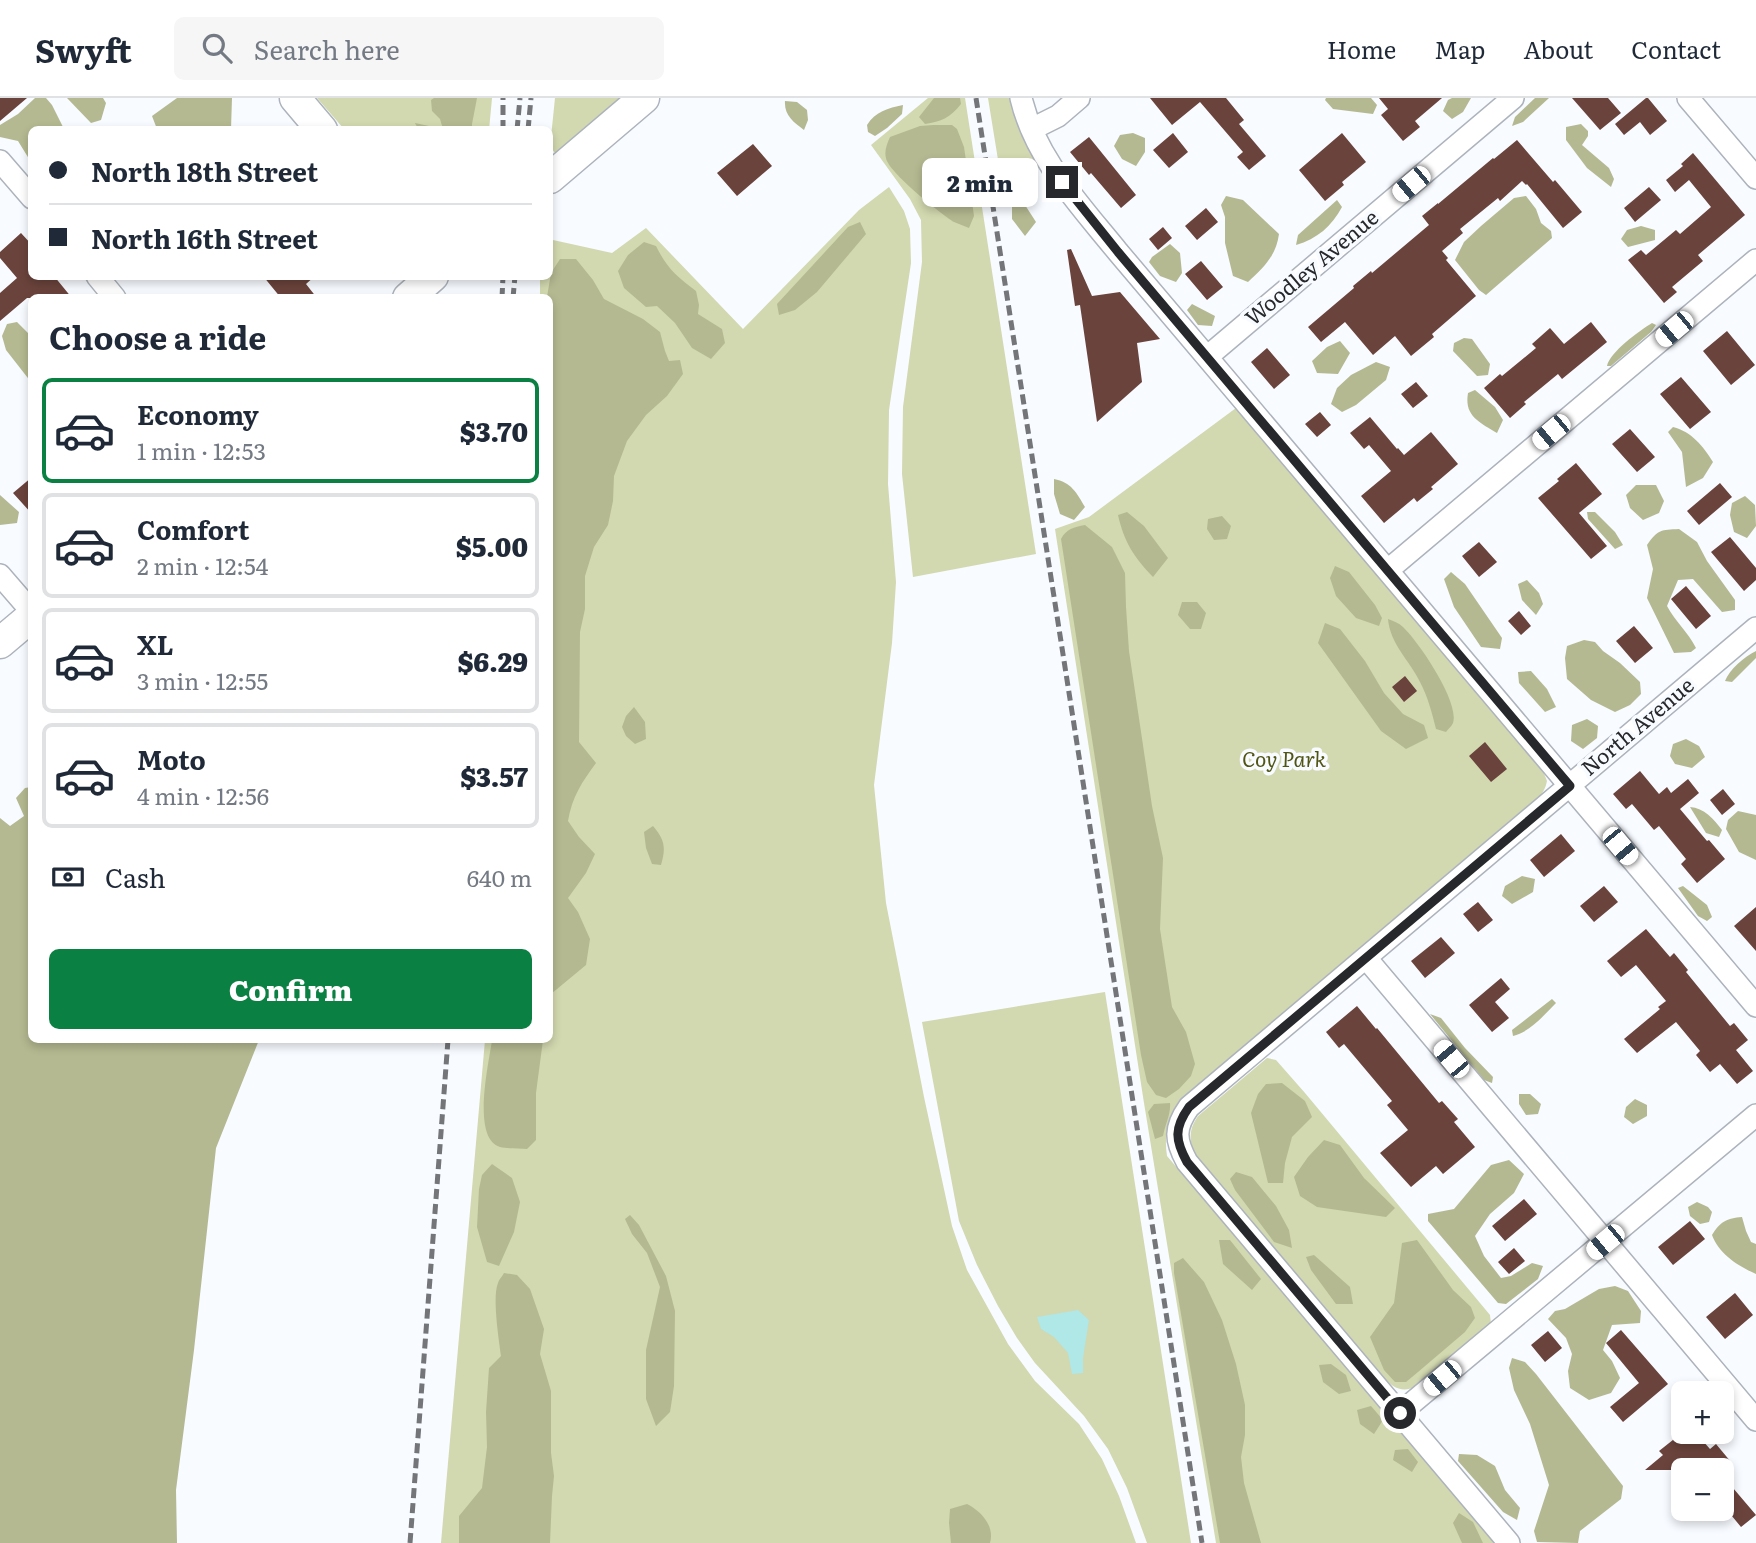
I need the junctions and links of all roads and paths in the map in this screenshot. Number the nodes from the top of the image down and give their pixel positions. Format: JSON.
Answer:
{"nodes":[{"id":1,"x":295,"y":98,"type":"edge"},
{"id":2,"x":644,"y":98,"type":"edge"},
{"id":3,"x":1021,"y":98,"type":"edge"},
{"id":4,"x":1079,"y":98,"type":"edge"},
{"id":5,"x":1513,"y":98,"type":"edge"},
{"id":6,"x":1688,"y":98,"type":"edge"},
{"id":7,"x":319,"y":126,"type":"edge"},
{"id":8,"x":1032,"y":129,"type":"junction"},
{"id":9,"x":0,"y":161,"type":"edge"},
{"id":10,"x":553,"y":175,"type":"edge"},
{"id":11,"x":1756,"y":178,"type":"edge"},
{"id":12,"x":28,"y":193,"type":"edge"},
{"id":13,"x":1756,"y":260,"type":"edge"},
{"id":14,"x":100,"y":280,"type":"edge"},
{"id":15,"x":428,"y":280,"type":"edge"},
{"id":16,"x":112,"y":294,"type":"edge"},
{"id":17,"x":413,"y":294,"type":"edge"},
{"id":18,"x":1207,"y":357,"type":"junction"},
{"id":19,"x":1388,"y":570,"type":"junction"},
{"id":20,"x":0,"y":575,"type":"edge"},
{"id":21,"x":28,"y":609,"type":"edge"},
{"id":22,"x":28,"y":618,"type":"edge"},
{"id":23,"x":1756,"y":628,"type":"edge"},
{"id":24,"x":0,"y":643,"type":"edge"},
{"id":25,"x":1570,"y":786,"type":"junction"},
{"id":26,"x":1366,"y":957,"type":"junction"},
{"id":27,"x":1756,"y":1006,"type":"edge"},
{"id":28,"x":1756,"y":1115,"type":"edge"},
{"id":29,"x":1605,"y":1242,"type":"junction"},
{"id":30,"x":1400,"y":1413,"type":"junction"},
{"id":31,"x":1756,"y":1420,"type":"edge"},
{"id":32,"x":1509,"y":1543,"type":"edge"}],
"edges":[{"from":1,"to":7,"type":"main road"},
{"from":2,"to":10,"type":"main road"},
{"from":3,"to":8,"type":"street"},
{"from":4,"to":8,"type":"street"},
{"from":5,"to":18,"type":"street","name":"Woodley Avenue"},
{"from":6,"to":11,"type":"street"},
{"from":8,"to":18,"type":"street"},
{"from":9,"to":12,"type":"street"},
{"from":13,"to":19,"type":"street"},
{"from":14,"to":16,"type":"street"},
{"from":15,"to":17,"type":"main road"},
{"from":18,"to":19,"type":"street"},
{"from":19,"to":25,"type":"street"},
{"from":20,"to":21,"type":"street"},
{"from":22,"to":24,"type":"main road"},
{"from":23,"to":25,"type":"street","name":"North Avenue"},
{"from":25,"to":26,"type":"street","name":"North Avenue"},
{"from":25,"to":27,"type":"street"},
{"from":26,"to":29,"type":"street"},
{"from":26,"to":30,"type":"street","name":"North Avenue"},
{"from":28,"to":29,"type":"street"},
{"from":29,"to":30,"type":"street"},
{"from":29,"to":31,"type":"street"},
{"from":30,"to":32,"type":"street"}]}
